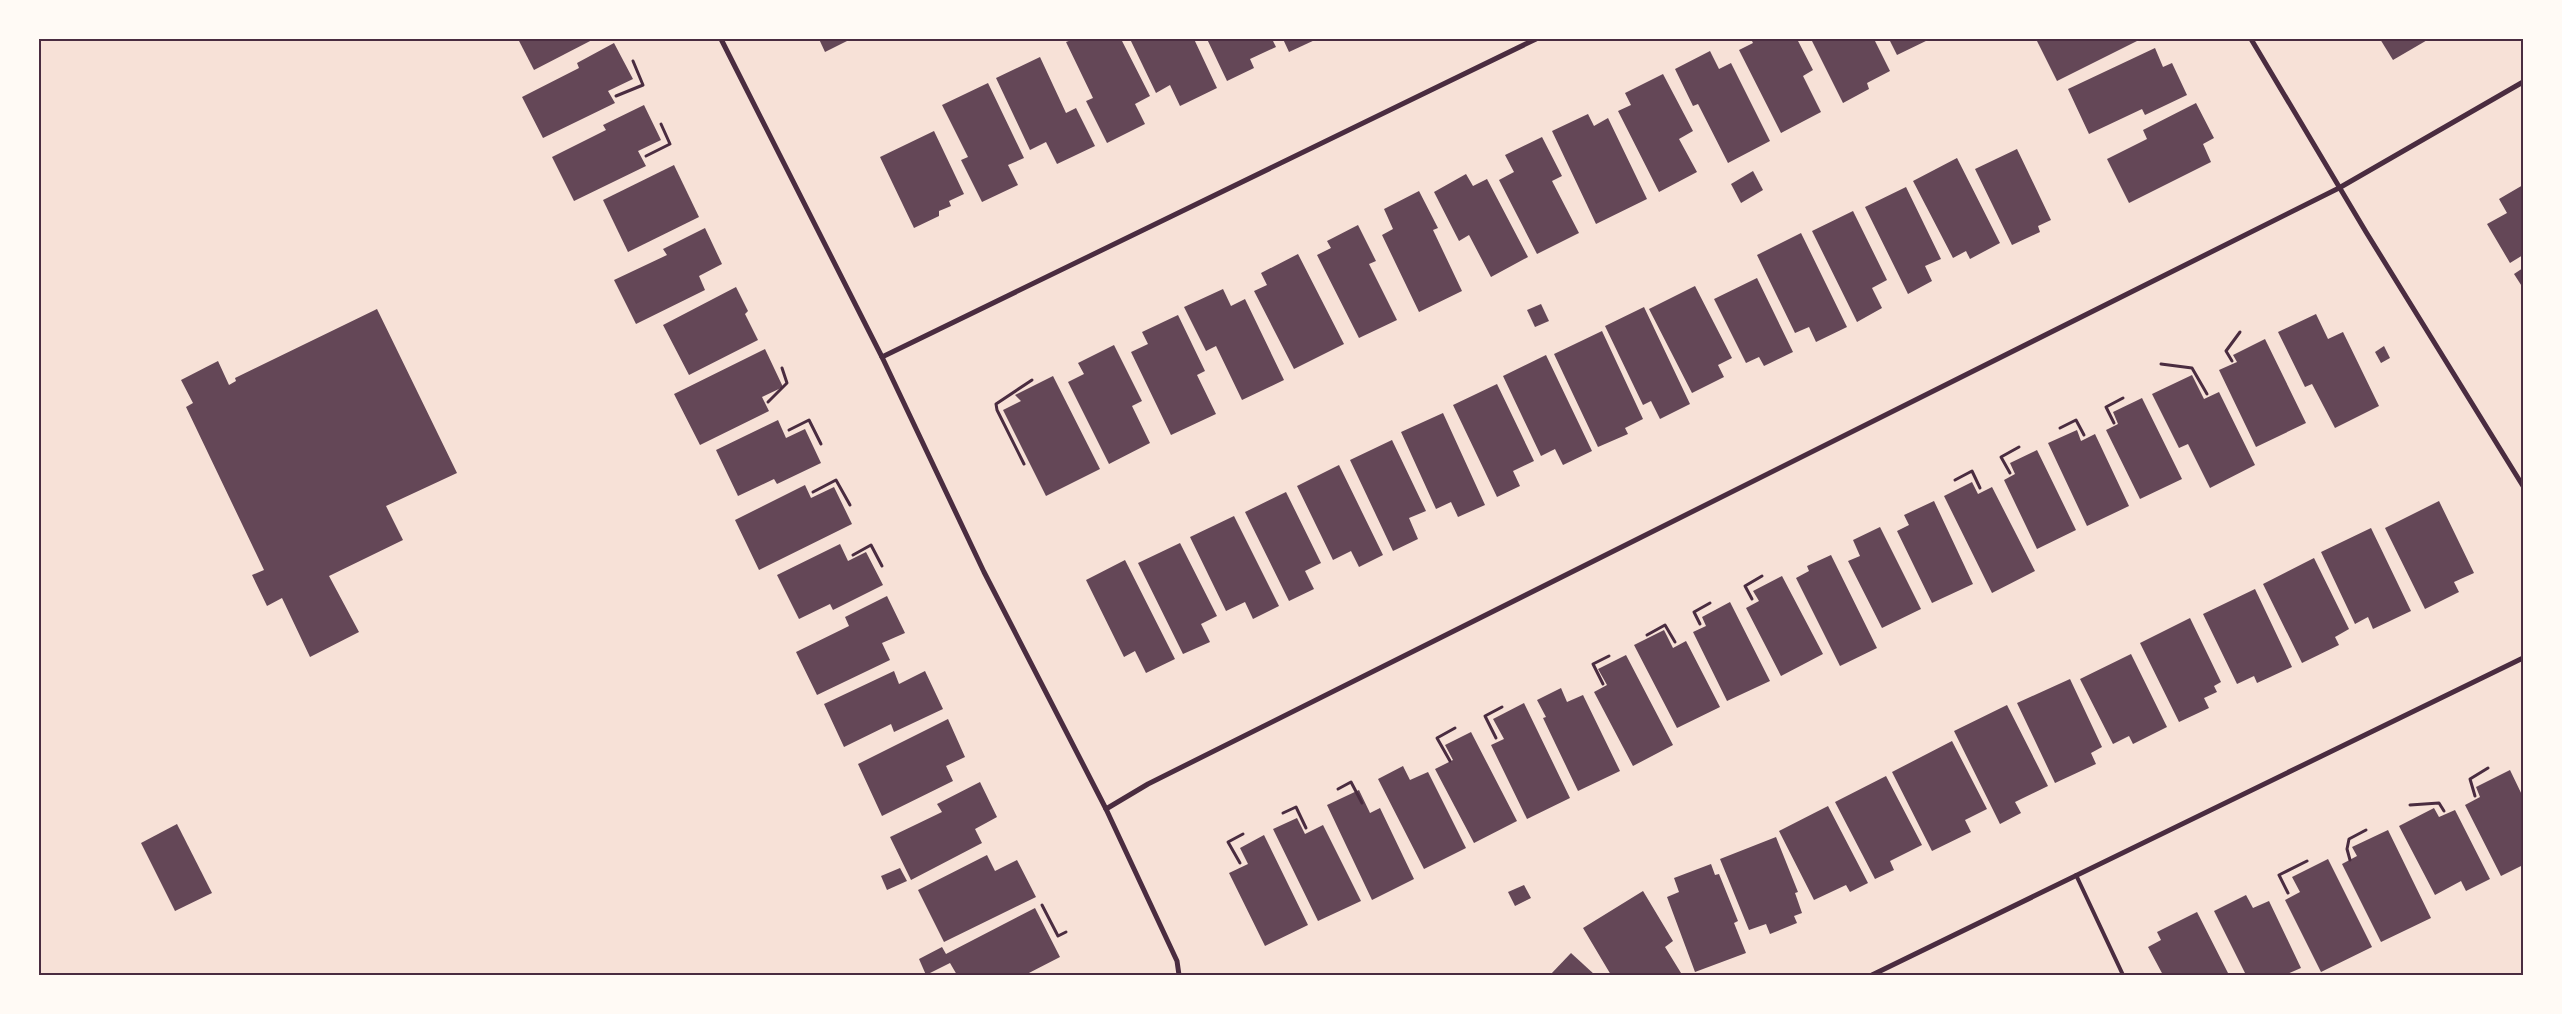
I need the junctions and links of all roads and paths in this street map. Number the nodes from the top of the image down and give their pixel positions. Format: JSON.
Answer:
{"nodes":[{"id":1,"x":721,"y":39,"type":"edge"},
{"id":2,"x":1536,"y":39,"type":"edge"},
{"id":3,"x":2251,"y":39,"type":"edge"},
{"id":4,"x":633,"y":61,"type":"dead end"},
{"id":5,"x":2523,"y":82,"type":"edge"},
{"id":6,"x":616,"y":96,"type":"dead end"},
{"id":7,"x":661,"y":124,"type":"dead end"},
{"id":8,"x":646,"y":156,"type":"dead end"},
{"id":9,"x":2339,"y":188,"type":"junction"},
{"id":10,"x":2240,"y":332,"type":"dead end"},
{"id":11,"x":882,"y":357,"type":"junction"},
{"id":12,"x":2232,"y":361,"type":"dead end"},
{"id":13,"x":2162,"y":364,"type":"dead end"},
{"id":14,"x":782,"y":368,"type":"dead end"},
{"id":15,"x":1032,"y":380,"type":"dead end"},
{"id":16,"x":2207,"y":394,"type":"dead end"},
{"id":17,"x":2123,"y":398,"type":"dead end"},
{"id":18,"x":768,"y":402,"type":"dead end"},
{"id":19,"x":2114,"y":423,"type":"dead end"},
{"id":20,"x":2060,"y":428,"type":"dead end"},
{"id":21,"x":789,"y":430,"type":"dead end"},
{"id":22,"x":2084,"y":435,"type":"dead end"},
{"id":23,"x":821,"y":444,"type":"dead end"},
{"id":24,"x":2019,"y":448,"type":"dead end"},
{"id":25,"x":1024,"y":464,"type":"dead end"},
{"id":26,"x":2010,"y":473,"type":"dead end"},
{"id":27,"x":1955,"y":480,"type":"dead end"},
{"id":28,"x":2523,"y":486,"type":"edge"},
{"id":29,"x":1980,"y":488,"type":"dead end"},
{"id":30,"x":813,"y":492,"type":"dead end"},
{"id":31,"x":850,"y":505,"type":"dead end"},
{"id":32,"x":853,"y":555,"type":"dead end"},
{"id":33,"x":882,"y":566,"type":"dead end"},
{"id":34,"x":1762,"y":576,"type":"dead end"},
{"id":35,"x":1752,"y":599,"type":"dead end"},
{"id":36,"x":1710,"y":603,"type":"dead end"},
{"id":37,"x":1700,"y":624,"type":"dead end"},
{"id":38,"x":1646,"y":635,"type":"dead end"},
{"id":39,"x":1675,"y":642,"type":"dead end"},
{"id":40,"x":1608,"y":656,"type":"dead end"},
{"id":41,"x":2523,"y":658,"type":"edge"},
{"id":42,"x":1603,"y":684,"type":"dead end"},
{"id":43,"x":1502,"y":707,"type":"dead end"},
{"id":44,"x":1455,"y":728,"type":"dead end"},
{"id":45,"x":1496,"y":738,"type":"dead end"},
{"id":46,"x":1450,"y":762,"type":"dead end"},
{"id":47,"x":2488,"y":768,"type":"dead end"},
{"id":48,"x":1338,"y":789,"type":"dead end"},
{"id":49,"x":2475,"y":796,"type":"dead end"},
{"id":50,"x":1362,"y":803,"type":"dead end"},
{"id":51,"x":2410,"y":804,"type":"dead end"},
{"id":52,"x":1106,"y":809,"type":"junction"},
{"id":53,"x":2444,"y":811,"type":"dead end"},
{"id":54,"x":1282,"y":814,"type":"dead end"},
{"id":55,"x":1306,"y":828,"type":"dead end"},
{"id":56,"x":2366,"y":830,"type":"dead end"},
{"id":57,"x":1243,"y":834,"type":"dead end"},
{"id":58,"x":2350,"y":860,"type":"dead end"},
{"id":59,"x":2307,"y":861,"type":"dead end"},
{"id":60,"x":1240,"y":863,"type":"dead end"},
{"id":61,"x":2076,"y":875,"type":"junction"},
{"id":62,"x":2288,"y":894,"type":"dead end"},
{"id":63,"x":1042,"y":905,"type":"dead end"},
{"id":64,"x":1066,"y":932,"type":"dead end"},
{"id":65,"x":1179,"y":975,"type":"edge"},
{"id":66,"x":1872,"y":975,"type":"edge"},
{"id":67,"x":2123,"y":975,"type":"edge"}],
"edges":[{"from":1,"to":11,"type":"street"},
{"from":2,"to":11,"type":"street"},
{"from":3,"to":9,"type":"street"},
{"from":4,"to":6,"type":"path"},
{"from":5,"to":9,"type":"street"},
{"from":7,"to":8,"type":"path"},
{"from":9,"to":28,"type":"street"},
{"from":9,"to":52,"type":"street"},
{"from":10,"to":12,"type":"path"},
{"from":11,"to":52,"type":"street"},
{"from":13,"to":16,"type":"path"},
{"from":14,"to":18,"type":"path"},
{"from":15,"to":25,"type":"path"},
{"from":17,"to":19,"type":"path"},
{"from":20,"to":22,"type":"path"},
{"from":21,"to":23,"type":"path"},
{"from":24,"to":26,"type":"path"},
{"from":27,"to":29,"type":"path"},
{"from":30,"to":31,"type":"path"},
{"from":32,"to":33,"type":"path"},
{"from":34,"to":35,"type":"path"},
{"from":36,"to":37,"type":"path"},
{"from":38,"to":39,"type":"path"},
{"from":40,"to":42,"type":"path"},
{"from":41,"to":61,"type":"street"},
{"from":43,"to":45,"type":"path"},
{"from":44,"to":46,"type":"path"},
{"from":47,"to":49,"type":"path"},
{"from":48,"to":50,"type":"path"},
{"from":51,"to":53,"type":"path"},
{"from":52,"to":65,"type":"street"},
{"from":54,"to":55,"type":"path"},
{"from":56,"to":58,"type":"path"},
{"from":57,"to":60,"type":"path"},
{"from":59,"to":62,"type":"path"},
{"from":61,"to":66,"type":"street"},
{"from":61,"to":67,"type":"lane"},
{"from":63,"to":64,"type":"path"}]}
